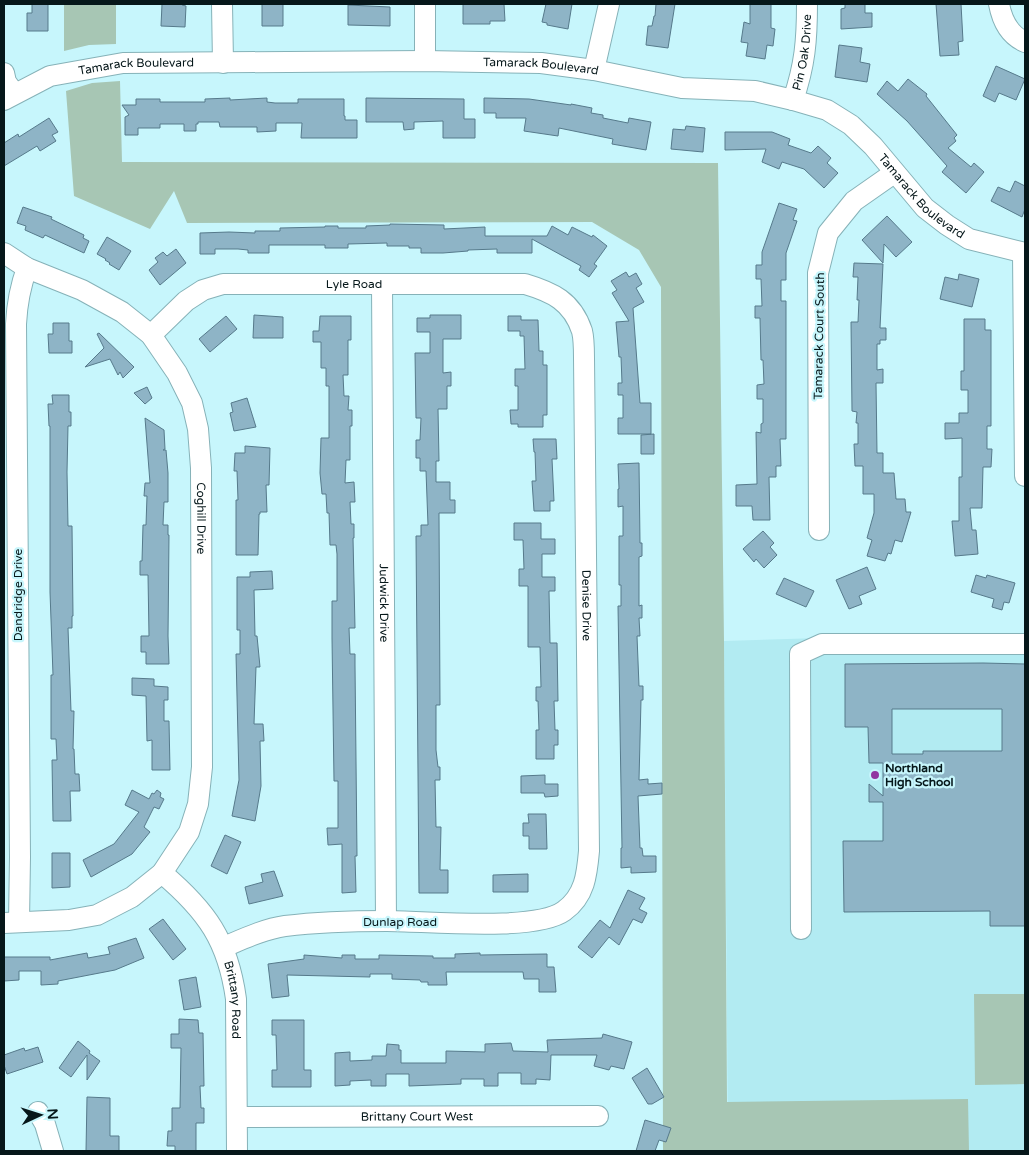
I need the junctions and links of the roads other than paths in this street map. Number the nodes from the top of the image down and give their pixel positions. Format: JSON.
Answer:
{"nodes":[{"id":1,"x":222,"y":4,"type":"edge"},
{"id":2,"x":425,"y":4,"type":"edge"},
{"id":3,"x":609,"y":4,"type":"edge"},
{"id":4,"x":807,"y":4,"type":"edge"},
{"id":5,"x":999,"y":4,"type":"edge"},
{"id":6,"x":1025,"y":42,"type":"edge"},
{"id":7,"x":425,"y":61,"type":"junction"},
{"id":8,"x":222,"y":63,"type":"junction"},
{"id":9,"x":594,"y":70,"type":"junction"},
{"id":10,"x":4,"y":73,"type":"edge"},
{"id":11,"x":9,"y":96,"type":"edge"},
{"id":12,"x":793,"y":100,"type":"junction"},
{"id":13,"x":894,"y":173,"type":"junction"},
{"id":14,"x":1024,"y":253,"type":"edge"},
{"id":15,"x":4,"y":254,"type":"edge"},
{"id":16,"x":27,"y":268,"type":"junction"},
{"id":17,"x":382,"y":284,"type":"junction"},
{"id":18,"x":570,"y":308,"type":"joint"},
{"id":19,"x":151,"y":335,"type":"junction"},
{"id":20,"x":1025,"y":476,"type":"edge"},
{"id":21,"x":818,"y":530,"type":"dead end"},
{"id":22,"x":1025,"y":644,"type":"edge"},
{"id":23,"x":162,"y":873,"type":"junction"},
{"id":24,"x":575,"y":902,"type":"joint"},
{"id":25,"x":386,"y":921,"type":"junction"},
{"id":26,"x":11,"y":923,"type":"edge"},
{"id":27,"x":801,"y":929,"type":"dead end"},
{"id":28,"x":224,"y":947,"type":"junction"},
{"id":29,"x":38,"y":1112,"type":"dead end"},
{"id":30,"x":598,"y":1116,"type":"dead end"},
{"id":31,"x":237,"y":1117,"type":"junction"},
{"id":32,"x":53,"y":1151,"type":"edge"},
{"id":33,"x":237,"y":1151,"type":"edge"}],
"edges":[{"from":1,"to":8,"type":"street"},
{"from":2,"to":7,"type":"street"},
{"from":3,"to":9,"type":"street"},
{"from":4,"to":12,"type":"street","name":"Pin Oak Drive"},
{"from":5,"to":6,"type":"street"},
{"from":7,"to":8,"type":"street","name":"Tamarack Boulevard"},
{"from":7,"to":9,"type":"street","name":"Tamarack Boulevard"},
{"from":8,"to":11,"type":"street","name":"Tamarack Boulevard"},
{"from":9,"to":12,"type":"street","name":"Tamarack Boulevard"},
{"from":10,"to":11,"type":"street"},
{"from":12,"to":13,"type":"street","name":"Tamarack Boulevard"},
{"from":13,"to":14,"type":"street","name":"Tamarack Boulevard"},
{"from":13,"to":21,"type":"street","name":"Tamarack Court South"},
{"from":14,"to":20,"type":"street"},
{"from":15,"to":16,"type":"street","name":"Coghill Drive"},
{"from":16,"to":19,"type":"street","name":"Coghill Drive"},
{"from":16,"to":26,"type":"street","name":"Dandridge Drive"},
{"from":17,"to":18,"type":"street","name":"Lyle Road"},
{"from":17,"to":19,"type":"street","name":"Lyle Road"},
{"from":17,"to":25,"type":"street","name":"Judwick Drive"},
{"from":18,"to":24,"type":"street","name":"Denise Drive"},
{"from":19,"to":23,"type":"street","name":"Coghill Drive"},
{"from":22,"to":27,"type":"street"},
{"from":23,"to":26,"type":"street","name":"Coghill Drive"},
{"from":23,"to":28,"type":"street","name":"Brittany Road"},
{"from":24,"to":25,"type":"street","name":"Dunlap Road"},
{"from":25,"to":28,"type":"street","name":"Dunlap Road"},
{"from":28,"to":31,"type":"street","name":"Brittany Road"},
{"from":29,"to":32,"type":"street"},
{"from":30,"to":31,"type":"street","name":"Brittany Court West"},
{"from":31,"to":33,"type":"street","name":"Brittany Road"}]}
